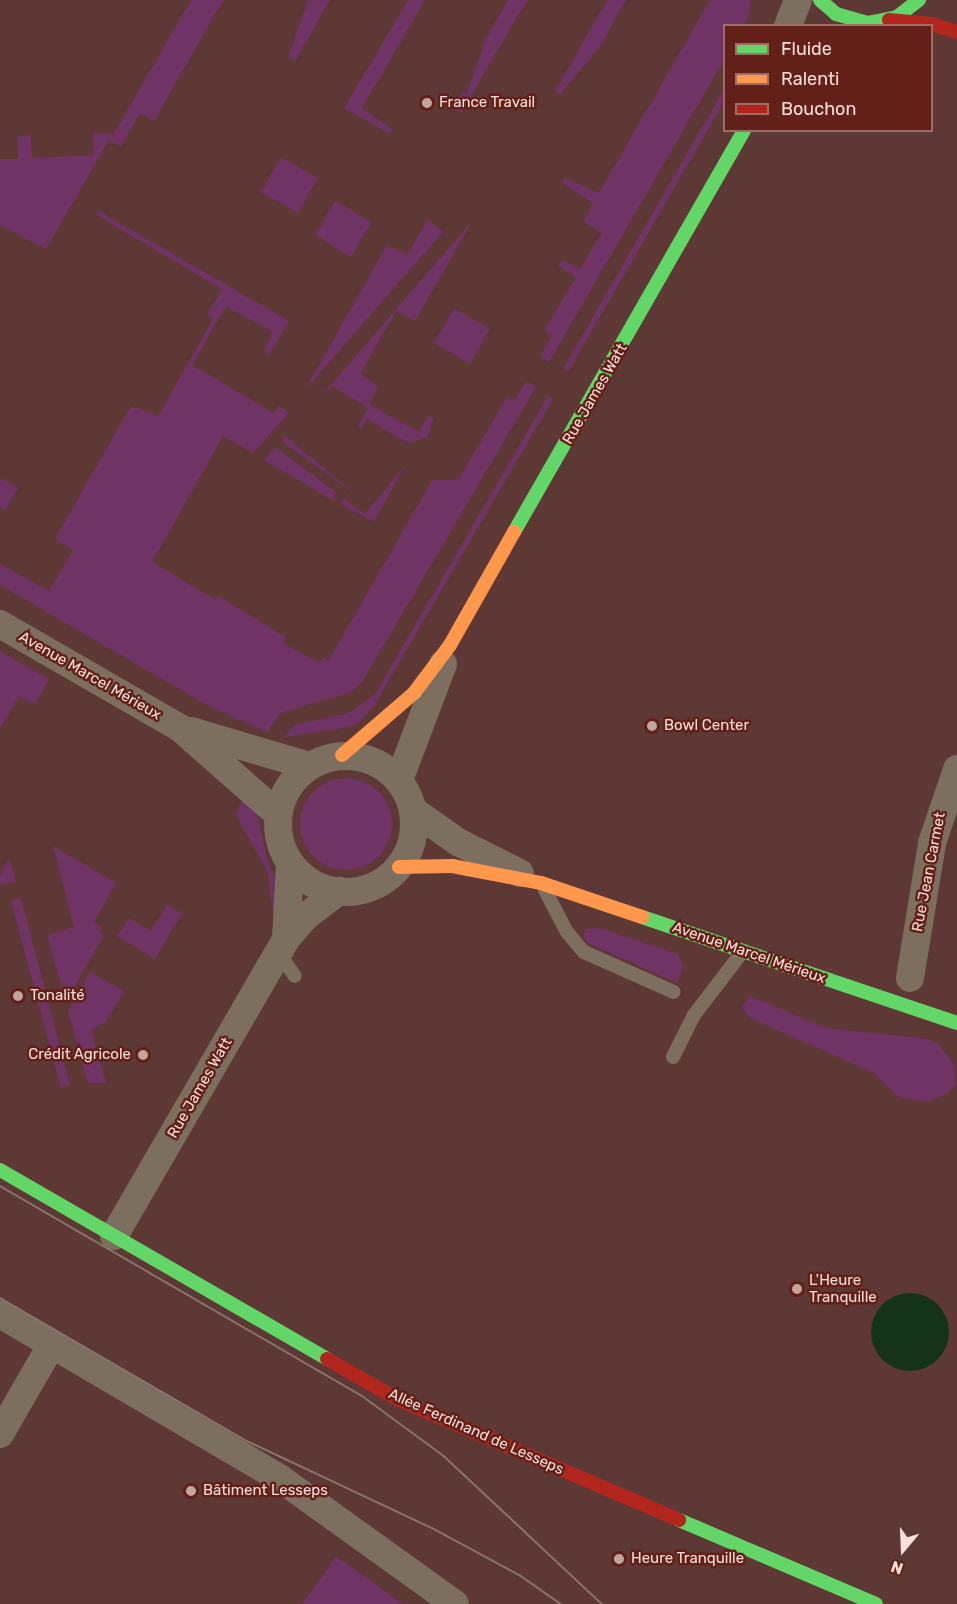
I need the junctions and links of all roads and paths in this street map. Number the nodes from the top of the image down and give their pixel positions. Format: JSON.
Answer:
{"nodes":[{"id":1,"x":798,"y":0,"type":"edge"},
{"id":2,"x":820,"y":0,"type":"edge"},
{"id":3,"x":919,"y":0,"type":"edge"},
{"id":4,"x":889,"y":20,"type":"junction"},
{"id":5,"x":841,"y":22,"type":"edge"},
{"id":6,"x":789,"y":24,"type":"edge"},
{"id":7,"x":932,"y":24,"type":"edge"},
{"id":8,"x":933,"y":24,"type":"edge"},
{"id":9,"x":957,"y":32,"type":"edge"},
{"id":10,"x":744,"y":134,"type":"edge"},
{"id":11,"x":0,"y":624,"type":"edge"},
{"id":12,"x":450,"y":645,"type":"junction"},
{"id":13,"x":180,"y":728,"type":"junction"},
{"id":14,"x":342,"y":755,"type":"junction"},
{"id":15,"x":309,"y":766,"type":"junction"},
{"id":16,"x":957,"y":769,"type":"edge"},
{"id":17,"x":399,"y":780,"type":"junction"},
{"id":18,"x":414,"y":811,"type":"junction"},
{"id":19,"x":278,"y":814,"type":"junction"},
{"id":20,"x":290,"y":864,"type":"junction"},
{"id":21,"x":399,"y":867,"type":"junction"},
{"id":22,"x":541,"y":883,"type":"junction"},
{"id":23,"x":339,"y":891,"type":"junction"},
{"id":24,"x":282,"y":945,"type":"junction"},
{"id":25,"x":743,"y":951,"type":"junction"},
{"id":26,"x":295,"y":976,"type":"dead end"},
{"id":27,"x":910,"y":978,"type":"dead end"},
{"id":28,"x":674,"y":992,"type":"dead end"},
{"id":29,"x":957,"y":1023,"type":"edge"},
{"id":30,"x":673,"y":1057,"type":"dead end"},
{"id":31,"x":0,"y":1170,"type":"edge"},
{"id":32,"x":114,"y":1236,"type":"junction"},
{"id":33,"x":0,"y":1314,"type":"edge"},
{"id":34,"x":52,"y":1344,"type":"junction"},
{"id":35,"x":0,"y":1434,"type":"edge"},
{"id":36,"x":454,"y":1604,"type":"edge"},
{"id":37,"x":876,"y":1604,"type":"edge"}],
"edges":[{"from":1,"to":6,"type":"street"},
{"from":2,"to":5,"type":"street"},
{"from":3,"to":4,"type":"street"},
{"from":4,"to":5,"type":"street"},
{"from":4,"to":7,"type":"street"},
{"from":8,"to":9,"type":"street"},
{"from":10,"to":12,"type":"street","name":"Rue James Watt"},
{"from":11,"to":13,"type":"street","name":"Avenue Marcel Mérieux"},
{"from":12,"to":14,"type":"street","name":"Rue James Watt"},
{"from":12,"to":17,"type":"street","name":"Rue James Watt"},
{"from":13,"to":15,"type":"street","name":"Avenue Marcel Mérieux"},
{"from":13,"to":19,"type":"street","name":"Avenue Marcel Mérieux"},
{"from":14,"to":15,"type":"street"},
{"from":14,"to":17,"type":"street"},
{"from":15,"to":19,"type":"street"},
{"from":16,"to":27,"type":"street","name":"Rue Jean Carmet"},
{"from":17,"to":18,"type":"street"},
{"from":18,"to":21,"type":"street"},
{"from":18,"to":22,"type":"street","name":"Avenue Marcel Mérieux"},
{"from":19,"to":20,"type":"street"},
{"from":20,"to":23,"type":"street"},
{"from":20,"to":24,"type":"street","name":"Rue James Watt"},
{"from":21,"to":22,"type":"street","name":"Avenue Marcel Mérieux"},
{"from":21,"to":23,"type":"street"},
{"from":22,"to":25,"type":"street","name":"Avenue Marcel Mérieux"},
{"from":22,"to":28,"type":"lane"},
{"from":23,"to":24,"type":"street","name":"Rue James Watt"},
{"from":24,"to":26,"type":"lane"},
{"from":24,"to":32,"type":"street","name":"Rue James Watt"},
{"from":25,"to":29,"type":"street","name":"Avenue Marcel Mérieux"},
{"from":25,"to":30,"type":"lane"},
{"from":31,"to":32,"type":"street","name":"Allée Ferdinand de Lesseps"},
{"from":32,"to":37,"type":"street","name":"Allée Ferdinand de Lesseps"},
{"from":33,"to":34,"type":"street"},
{"from":34,"to":35,"type":"street"},
{"from":34,"to":36,"type":"street"}]}
